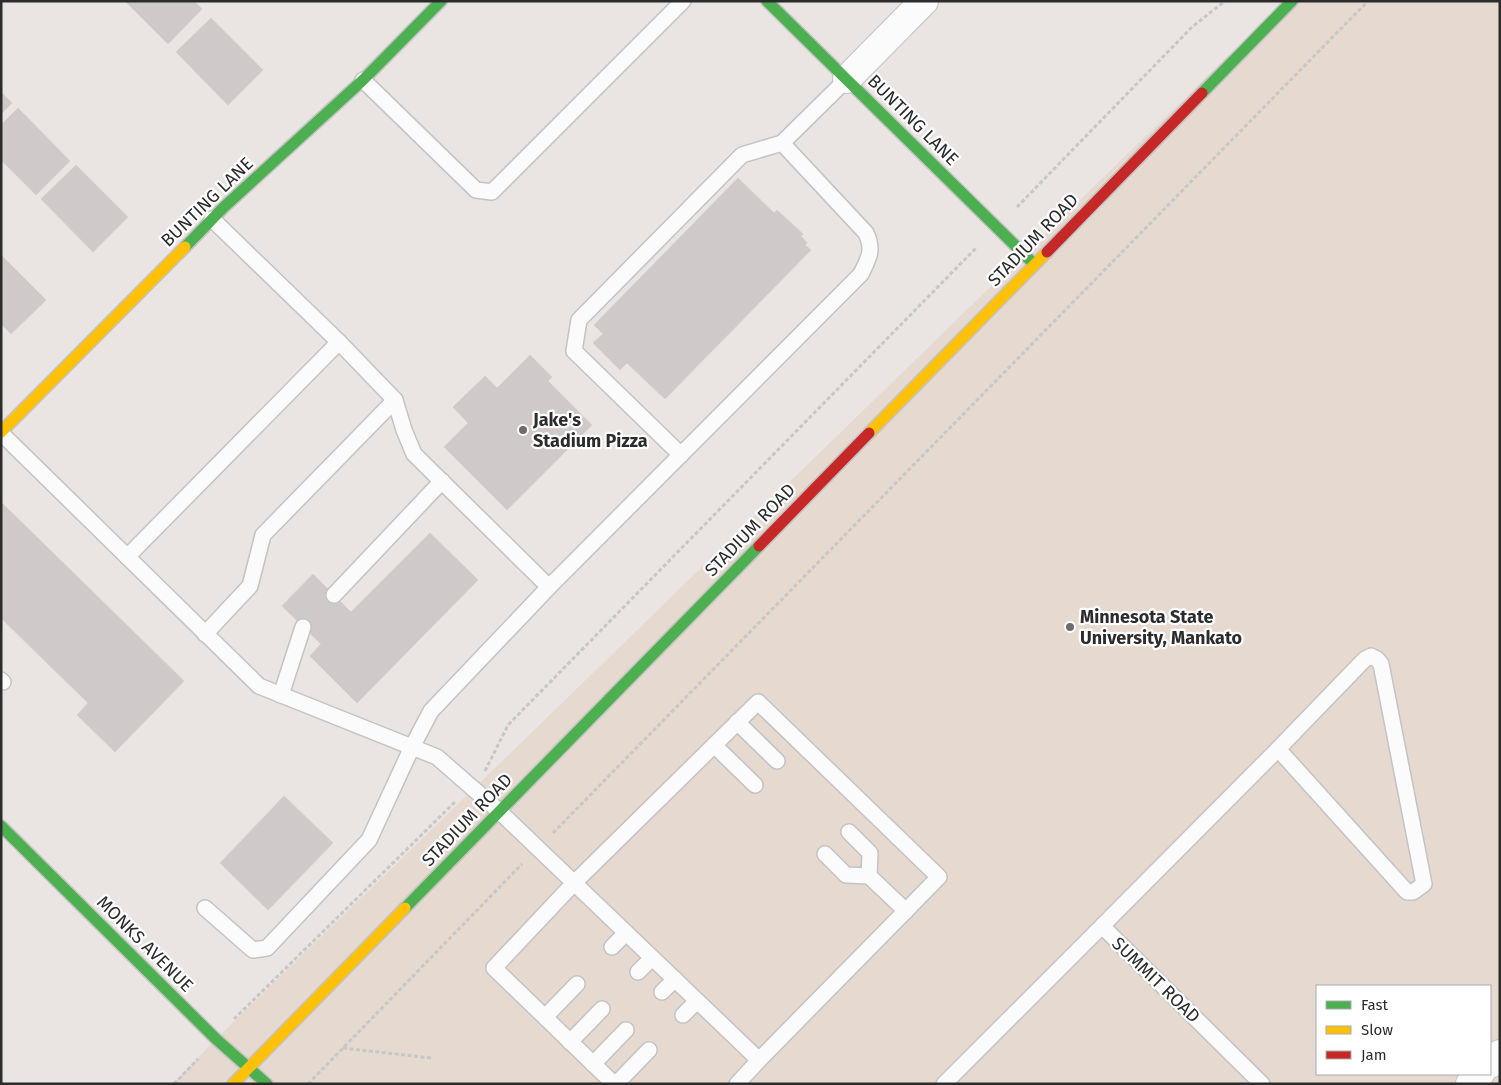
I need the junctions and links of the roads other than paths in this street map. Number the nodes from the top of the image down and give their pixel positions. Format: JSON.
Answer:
{"nodes":[{"id":1,"x":441,"y":1,"type":"edge"},
{"id":2,"x":683,"y":1,"type":"edge"},
{"id":3,"x":767,"y":1,"type":"edge"},
{"id":4,"x":924,"y":1,"type":"edge"},
{"id":5,"x":1292,"y":1,"type":"edge"},
{"id":6,"x":847,"y":79,"type":"junction"},
{"id":7,"x":363,"y":80,"type":"junction"},
{"id":8,"x":782,"y":142,"type":"junction"},
{"id":9,"x":212,"y":219,"type":"junction"},
{"id":10,"x":1034,"y":264,"type":"junction"},
{"id":11,"x":339,"y":342,"type":"junction"},
{"id":12,"x":395,"y":400,"type":"junction"},
{"id":13,"x":1,"y":432,"type":"edge"},
{"id":14,"x":681,"y":455,"type":"junction"},
{"id":15,"x":442,"y":481,"type":"junction"},
{"id":16,"x":127,"y":557,"type":"junction"},
{"id":17,"x":549,"y":587,"type":"junction"},
{"id":18,"x":334,"y":595,"type":"dead end"},
{"id":19,"x":303,"y":627,"type":"dead end"},
{"id":20,"x":205,"y":634,"type":"junction"},
{"id":21,"x":282,"y":695,"type":"junction"},
{"id":22,"x":737,"y":722,"type":"junction"},
{"id":23,"x":714,"y":745,"type":"junction"},
{"id":24,"x":412,"y":747,"type":"junction"},
{"id":25,"x":1278,"y":749,"type":"junction"},
{"id":26,"x":777,"y":761,"type":"dead end"},
{"id":27,"x":755,"y":785,"type":"dead end"},
{"id":28,"x":500,"y":812,"type":"junction"},
{"id":29,"x":1,"y":826,"type":"edge"},
{"id":30,"x":849,"y":832,"type":"dead end"},
{"id":31,"x":825,"y":854,"type":"dead end"},
{"id":32,"x":869,"y":876,"type":"junction"},
{"id":33,"x":574,"y":883,"type":"junction"},
{"id":34,"x":206,"y":908,"type":"dead end"},
{"id":35,"x":906,"y":911,"type":"junction"},
{"id":36,"x":1102,"y":926,"type":"junction"},
{"id":37,"x":626,"y":932,"type":"junction"},
{"id":38,"x":612,"y":947,"type":"dead end"},
{"id":39,"x":652,"y":958,"type":"junction"},
{"id":40,"x":638,"y":972,"type":"dead end"},
{"id":41,"x":675,"y":979,"type":"junction"},
{"id":42,"x":577,"y":984,"type":"dead end"},
{"id":43,"x":662,"y":992,"type":"dead end"},
{"id":44,"x":697,"y":1001,"type":"junction"},
{"id":45,"x":602,"y":1009,"type":"dead end"},
{"id":46,"x":684,"y":1015,"type":"dead end"},
{"id":47,"x":545,"y":1017,"type":"junction"},
{"id":48,"x":626,"y":1030,"type":"dead end"},
{"id":49,"x":570,"y":1042,"type":"junction"},
{"id":50,"x":649,"y":1050,"type":"dead end"},
{"id":51,"x":1500,"y":1054,"type":"edge"},
{"id":52,"x":759,"y":1060,"type":"junction"},
{"id":53,"x":1491,"y":1063,"type":"edge"},
{"id":54,"x":593,"y":1064,"type":"junction"},
{"id":55,"x":249,"y":1067,"type":"junction"},
{"id":56,"x":1479,"y":1075,"type":"edge"},
{"id":57,"x":234,"y":1084,"type":"edge"},
{"id":58,"x":267,"y":1084,"type":"edge"},
{"id":59,"x":615,"y":1084,"type":"edge"},
{"id":60,"x":736,"y":1084,"type":"edge"},
{"id":61,"x":944,"y":1084,"type":"edge"},
{"id":62,"x":1262,"y":1084,"type":"edge"},
{"id":63,"x":1470,"y":1084,"type":"edge"}],
"edges":[{"from":1,"to":7,"type":"street","name":"BUNTING LANE"},
{"from":2,"to":7,"type":"lane"},
{"from":3,"to":6,"type":"street","name":"BUNTING LANE"},
{"from":4,"to":6,"type":"street"},
{"from":5,"to":10,"type":"street","name":"STADIUM ROAD"},
{"from":6,"to":8,"type":"lane"},
{"from":6,"to":10,"type":"street","name":"BUNTING LANE"},
{"from":7,"to":9,"type":"street","name":"BUNTING LANE"},
{"from":8,"to":14,"type":"lane"},
{"from":8,"to":14,"type":"lane"},
{"from":9,"to":11,"type":"lane"},
{"from":9,"to":13,"type":"street","name":"BUNTING LANE"},
{"from":10,"to":28,"type":"street","name":"STADIUM ROAD"},
{"from":11,"to":12,"type":"lane"},
{"from":11,"to":16,"type":"lane"},
{"from":12,"to":15,"type":"lane"},
{"from":12,"to":20,"type":"lane"},
{"from":13,"to":16,"type":"lane"},
{"from":14,"to":17,"type":"lane"},
{"from":15,"to":17,"type":"lane"},
{"from":15,"to":18,"type":"lane"},
{"from":16,"to":20,"type":"lane"},
{"from":17,"to":24,"type":"lane"},
{"from":19,"to":21,"type":"lane"},
{"from":20,"to":21,"type":"lane"},
{"from":21,"to":24,"type":"lane"},
{"from":22,"to":23,"type":"lane"},
{"from":22,"to":26,"type":"lane"},
{"from":22,"to":35,"type":"lane"},
{"from":23,"to":27,"type":"lane"},
{"from":23,"to":33,"type":"lane"},
{"from":24,"to":28,"type":"lane"},
{"from":24,"to":34,"type":"lane"},
{"from":25,"to":25,"type":"lane"},
{"from":25,"to":36,"type":"lane"},
{"from":28,"to":33,"type":"lane"},
{"from":28,"to":55,"type":"street","name":"STADIUM ROAD"},
{"from":29,"to":55,"type":"street","name":"MONKS AVENUE"},
{"from":30,"to":32,"type":"lane"},
{"from":31,"to":32,"type":"lane"},
{"from":32,"to":35,"type":"lane"},
{"from":33,"to":37,"type":"lane"},
{"from":33,"to":47,"type":"lane"},
{"from":35,"to":52,"type":"lane"},
{"from":36,"to":61,"type":"lane","name":"SUMMIT ROAD"},
{"from":36,"to":62,"type":"lane","name":"SUMMIT ROAD"},
{"from":37,"to":38,"type":"lane"},
{"from":37,"to":39,"type":"lane"},
{"from":39,"to":40,"type":"lane"},
{"from":39,"to":41,"type":"lane"},
{"from":41,"to":43,"type":"lane"},
{"from":41,"to":44,"type":"lane"},
{"from":42,"to":47,"type":"lane"},
{"from":44,"to":46,"type":"lane"},
{"from":44,"to":52,"type":"lane"},
{"from":45,"to":49,"type":"lane"},
{"from":47,"to":49,"type":"lane"},
{"from":48,"to":54,"type":"lane"},
{"from":49,"to":54,"type":"lane"},
{"from":50,"to":59,"type":"lane"},
{"from":51,"to":53,"type":"street"},
{"from":52,"to":60,"type":"lane"},
{"from":54,"to":59,"type":"lane"},
{"from":55,"to":57,"type":"street","name":"STADIUM ROAD"},
{"from":55,"to":58,"type":"street","name":"MONKS AVENUE"},
{"from":56,"to":63,"type":"street"}]}
